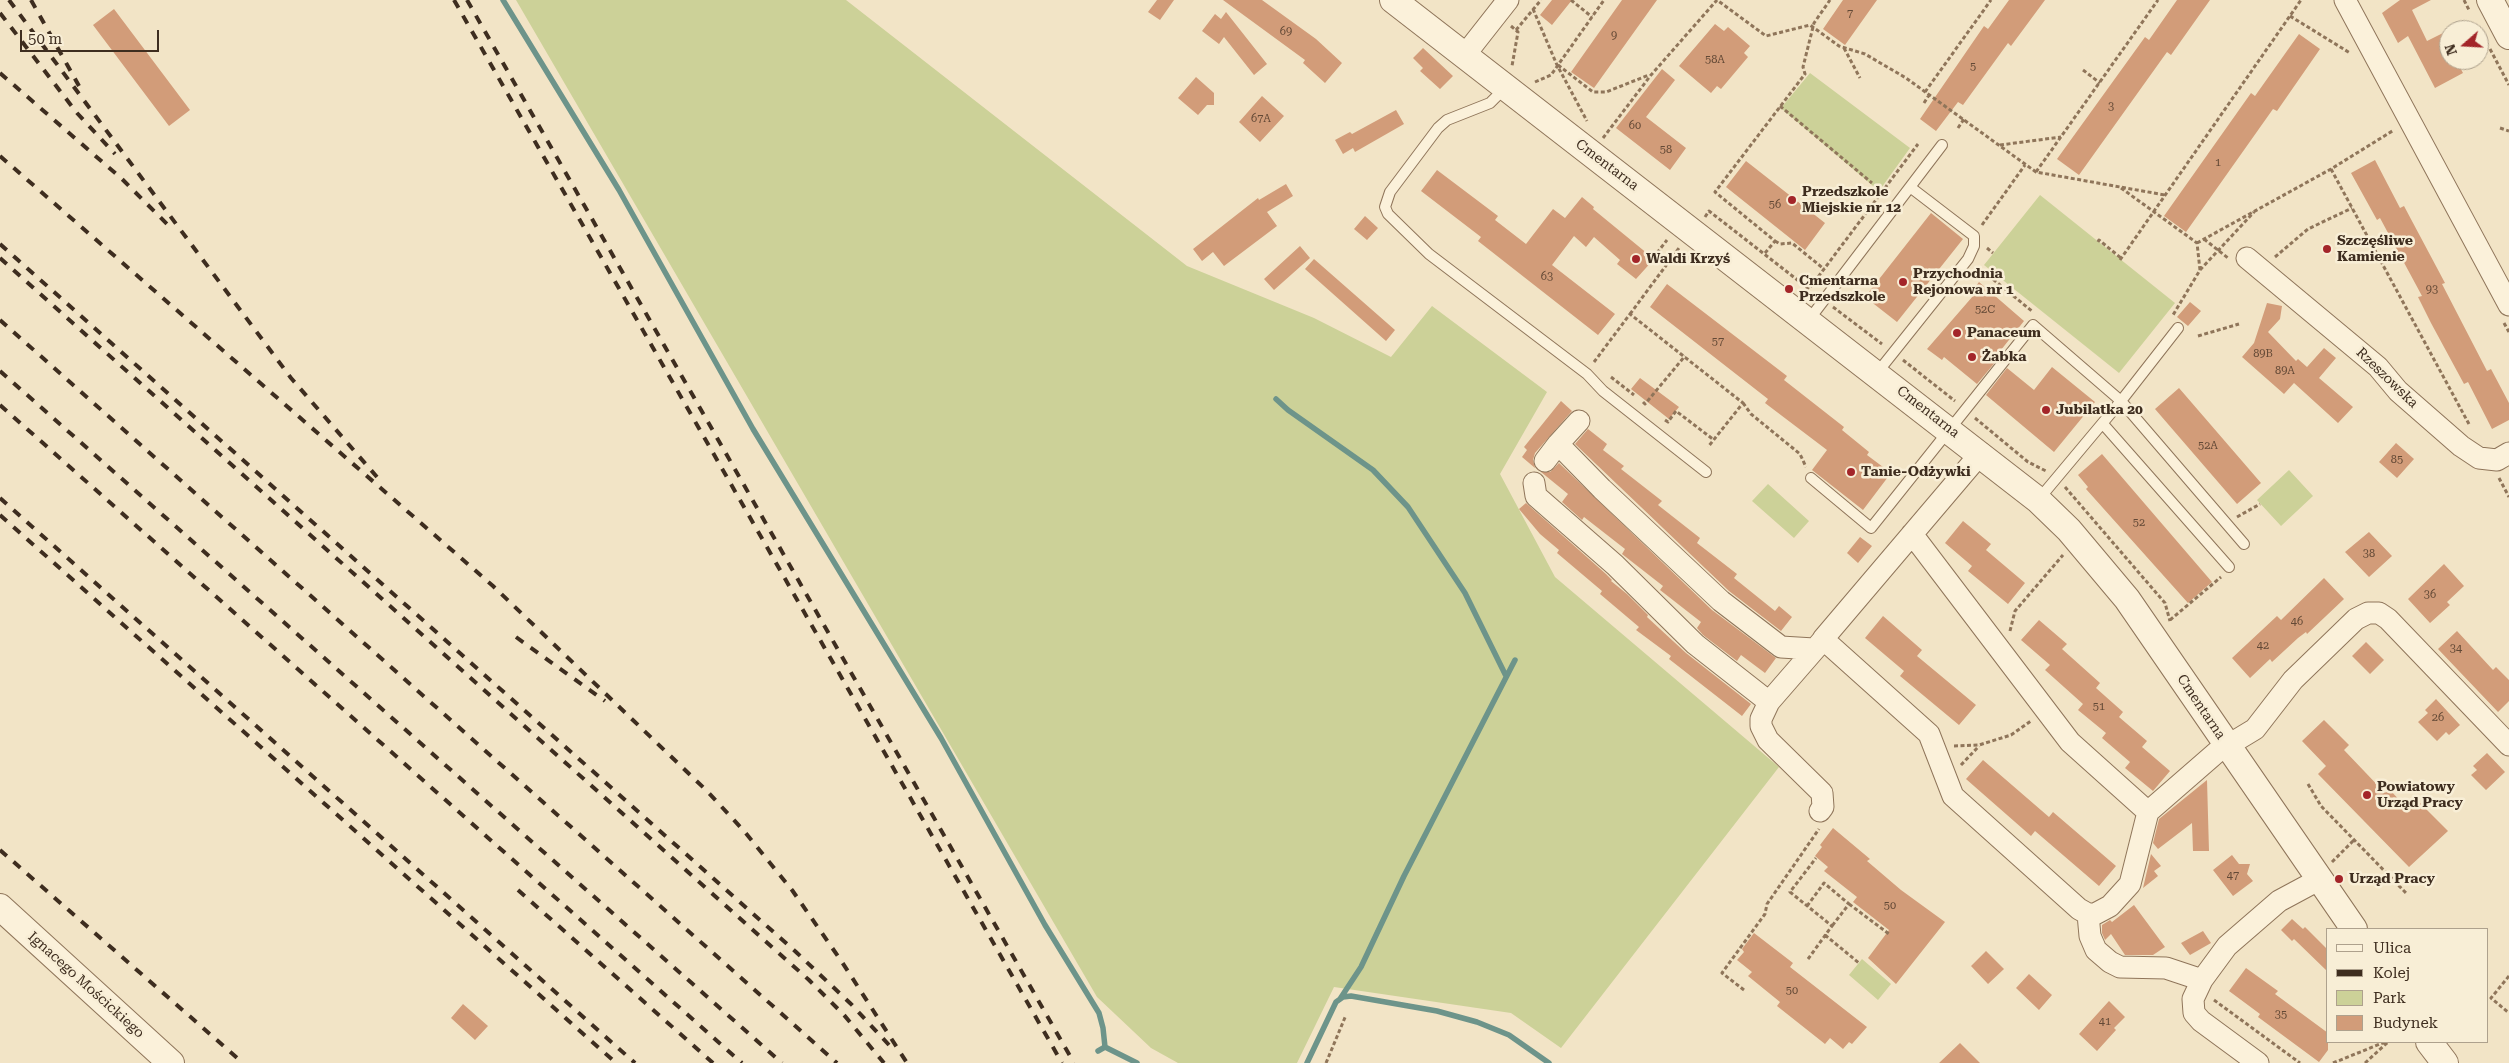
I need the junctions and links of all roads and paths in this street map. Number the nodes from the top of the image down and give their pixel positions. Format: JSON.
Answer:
{"nodes":[{"id":1,"x":1393,"y":0,"type":"edge"},
{"id":2,"x":1508,"y":0,"type":"edge"},
{"id":3,"x":1541,"y":0,"type":"edge"},
{"id":4,"x":1571,"y":0,"type":"edge"},
{"id":5,"x":1604,"y":0,"type":"edge"},
{"id":6,"x":1830,"y":0,"type":"edge"},
{"id":7,"x":1991,"y":0,"type":"edge"},
{"id":8,"x":2158,"y":0,"type":"edge"},
{"id":9,"x":2301,"y":0,"type":"edge"},
{"id":10,"x":2345,"y":0,"type":"edge"},
{"id":11,"x":2490,"y":0,"type":"edge"},
{"id":12,"x":1533,"y":10,"type":"junction"},
{"id":13,"x":2290,"y":16,"type":"junction"},
{"id":14,"x":1592,"y":17,"type":"junction"},
{"id":15,"x":1813,"y":26,"type":"junction"},
{"id":16,"x":1516,"y":30,"type":"dead end"},
{"id":17,"x":2509,"y":36,"type":"edge"},
{"id":18,"x":1844,"y":48,"type":"junction"},
{"id":19,"x":1464,"y":56,"type":"junction"},
{"id":20,"x":2357,"y":58,"type":"dead end"},
{"id":21,"x":1557,"y":65,"type":"junction"},
{"id":22,"x":2083,"y":70,"type":"dead end"},
{"id":23,"x":1651,"y":75,"type":"junction"},
{"id":24,"x":1860,"y":78,"type":"dead end"},
{"id":25,"x":1533,"y":82,"type":"dead end"},
{"id":26,"x":2100,"y":83,"type":"junction"},
{"id":27,"x":1505,"y":88,"type":"junction"},
{"id":28,"x":1925,"y":92,"type":"junction"},
{"id":29,"x":1929,"y":95,"type":"junction"},
{"id":30,"x":1924,"y":103,"type":"dead end"},
{"id":31,"x":1780,"y":106,"type":"junction"},
{"id":32,"x":1964,"y":119,"type":"junction"},
{"id":33,"x":2405,"y":124,"type":"junction"},
{"id":34,"x":1589,"y":126,"type":"dead end"},
{"id":35,"x":1958,"y":128,"type":"dead end"},
{"id":36,"x":2500,"y":128,"type":"dead end"},
{"id":37,"x":2509,"y":131,"type":"edge"},
{"id":38,"x":2062,"y":137,"type":"junction"},
{"id":39,"x":1598,"y":144,"type":"dead end"},
{"id":40,"x":1942,"y":145,"type":"dead end"},
{"id":41,"x":1999,"y":145,"type":"junction"},
{"id":42,"x":2025,"y":164,"type":"junction"},
{"id":43,"x":2331,"y":169,"type":"junction"},
{"id":44,"x":2036,"y":172,"type":"junction"},
{"id":45,"x":1872,"y":183,"type":"dead end"},
{"id":46,"x":1910,"y":187,"type":"junction"},
{"id":47,"x":2121,"y":187,"type":"junction"},
{"id":48,"x":2165,"y":196,"type":"junction"},
{"id":49,"x":2352,"y":208,"type":"junction"},
{"id":50,"x":2255,"y":210,"type":"junction"},
{"id":51,"x":2154,"y":212,"type":"junction"},
{"id":52,"x":1974,"y":236,"type":"junction"},
{"id":53,"x":1669,"y":238,"type":"dead end"},
{"id":54,"x":1775,"y":241,"type":"junction"},
{"id":55,"x":2098,"y":242,"type":"dead end"},
{"id":56,"x":1682,"y":243,"type":"dead end"},
{"id":57,"x":2197,"y":243,"type":"junction"},
{"id":58,"x":1765,"y":254,"type":"dead end"},
{"id":59,"x":1653,"y":258,"type":"dead end"},
{"id":60,"x":1968,"y":259,"type":"junction"},
{"id":61,"x":2253,"y":264,"type":"joint"},
{"id":62,"x":1824,"y":269,"type":"dead end"},
{"id":63,"x":2200,"y":270,"type":"junction"},
{"id":64,"x":2509,"y":305,"type":"edge"},
{"id":65,"x":1630,"y":314,"type":"junction"},
{"id":66,"x":1808,"y":320,"type":"junction"},
{"id":67,"x":2238,"y":324,"type":"dead end"},
{"id":68,"x":2036,"y":328,"type":"junction"},
{"id":69,"x":2178,"y":328,"type":"joint"},
{"id":70,"x":2198,"y":336,"type":"dead end"},
{"id":71,"x":1684,"y":356,"type":"junction"},
{"id":72,"x":1586,"y":357,"type":"dead end"},
{"id":73,"x":1594,"y":363,"type":"junction"},
{"id":74,"x":1601,"y":368,"type":"dead end"},
{"id":75,"x":1878,"y":373,"type":"junction"},
{"id":76,"x":1608,"y":374,"type":"dead end"},
{"id":77,"x":2122,"y":401,"type":"junction"},
{"id":78,"x":1645,"y":404,"type":"junction"},
{"id":79,"x":1965,"y":409,"type":"junction"},
{"id":80,"x":1652,"y":410,"type":"dead end"},
{"id":81,"x":1660,"y":416,"type":"dead end"},
{"id":82,"x":1579,"y":421,"type":"dead end"},
{"id":83,"x":2103,"y":424,"type":"junction"},
{"id":84,"x":1949,"y":429,"type":"junction"},
{"id":85,"x":2472,"y":429,"type":"dead end"},
{"id":86,"x":1714,"y":440,"type":"junction"},
{"id":87,"x":1558,"y":444,"type":"junction"},
{"id":88,"x":1708,"y":447,"type":"dead end"},
{"id":89,"x":1981,"y":453,"type":"junction"},
{"id":90,"x":2509,"y":453,"type":"edge"},
{"id":91,"x":1545,"y":461,"type":"dead end"},
{"id":92,"x":1706,"y":472,"type":"dead end"},
{"id":93,"x":1811,"y":478,"type":"dead end"},
{"id":94,"x":2057,"y":478,"type":"junction"},
{"id":95,"x":1534,"y":483,"type":"dead end"},
{"id":96,"x":2038,"y":500,"type":"junction"},
{"id":97,"x":2260,"y":504,"type":"dead end"},
{"id":98,"x":2232,"y":520,"type":"dead end"},
{"id":99,"x":1912,"y":534,"type":"junction"},
{"id":100,"x":2244,"y":544,"type":"dead end"},
{"id":101,"x":2065,"y":553,"type":"dead end"},
{"id":102,"x":2228,"y":570,"type":"joint"},
{"id":103,"x":2170,"y":620,"type":"dead end"},
{"id":104,"x":2008,"y":636,"type":"dead end"},
{"id":105,"x":1819,"y":644,"type":"junction"},
{"id":106,"x":1769,"y":702,"type":"junction"},
{"id":107,"x":2024,"y":726,"type":"dead end"},
{"id":108,"x":1979,"y":745,"type":"junction"},
{"id":109,"x":2509,"y":745,"type":"edge"},
{"id":110,"x":1951,"y":746,"type":"dead end"},
{"id":111,"x":2228,"y":746,"type":"junction"},
{"id":112,"x":1959,"y":767,"type":"dead end"},
{"id":113,"x":2308,"y":784,"type":"dead end"},
{"id":114,"x":2148,"y":812,"type":"junction"},
{"id":115,"x":1821,"y":818,"type":"joint"},
{"id":116,"x":2354,"y":840,"type":"junction"},
{"id":117,"x":1816,"y":858,"type":"dead end"},
{"id":118,"x":2326,"y":870,"type":"junction"},
{"id":119,"x":2407,"y":894,"type":"dead end"},
{"id":120,"x":1850,"y":904,"type":"junction"},
{"id":121,"x":0,"y":906,"type":"edge"},
{"id":122,"x":1807,"y":906,"type":"junction"},
{"id":123,"x":2088,"y":914,"type":"junction"},
{"id":124,"x":1832,"y":926,"type":"junction"},
{"id":125,"x":2354,"y":928,"type":"edge"},
{"id":126,"x":1889,"y":934,"type":"dead end"},
{"id":127,"x":1825,"y":935,"type":"junction"},
{"id":128,"x":1808,"y":959,"type":"dead end"},
{"id":129,"x":1859,"y":963,"type":"dead end"},
{"id":130,"x":2509,"y":976,"type":"edge"},
{"id":131,"x":2204,"y":987,"type":"junction"},
{"id":132,"x":1744,"y":990,"type":"dead end"},
{"id":133,"x":2509,"y":1013,"type":"edge"},
{"id":134,"x":1346,"y":1015,"type":"dead end"},
{"id":135,"x":2384,"y":1043,"type":"edge"},
{"id":136,"x":2385,"y":1043,"type":"edge"},
{"id":137,"x":2430,"y":1043,"type":"edge"},
{"id":138,"x":171,"y":1063,"type":"edge"},
{"id":139,"x":1326,"y":1063,"type":"edge"},
{"id":140,"x":2258,"y":1063,"type":"edge"},
{"id":141,"x":2300,"y":1063,"type":"edge"},
{"id":142,"x":2334,"y":1063,"type":"edge"},
{"id":143,"x":2365,"y":1063,"type":"edge"},
{"id":144,"x":2445,"y":1063,"type":"edge"}],
"edges":[{"from":1,"to":19,"type":"street","name":"Cmentarna"},
{"from":2,"to":19,"type":"street"},
{"from":3,"to":12,"type":"path"},
{"from":4,"to":14,"type":"path"},
{"from":5,"to":14,"type":"path"},
{"from":6,"to":15,"type":"path"},
{"from":7,"to":28,"type":"path"},
{"from":8,"to":26,"type":"path"},
{"from":9,"to":13,"type":"path"},
{"from":10,"to":33,"type":"street"},
{"from":11,"to":17,"type":"street"},
{"from":12,"to":16,"type":"path"},
{"from":12,"to":21,"type":"path"},
{"from":13,"to":20,"type":"path"},
{"from":13,"to":48,"type":"path"},
{"from":14,"to":21,"type":"path"},
{"from":15,"to":18,"type":"path"},
{"from":15,"to":23,"type":"path"},
{"from":15,"to":31,"type":"path"},
{"from":18,"to":24,"type":"path"},
{"from":18,"to":28,"type":"path"},
{"from":19,"to":27,"type":"street","name":"Cmentarna"},
{"from":21,"to":23,"type":"path"},
{"from":21,"to":25,"type":"path"},
{"from":21,"to":34,"type":"path"},
{"from":22,"to":26,"type":"path"},
{"from":23,"to":39,"type":"path"},
{"from":26,"to":38,"type":"path"},
{"from":27,"to":66,"type":"street","name":"Cmentarna"},
{"from":27,"to":92,"type":"lane"},
{"from":28,"to":29,"type":"path"},
{"from":29,"to":30,"type":"path"},
{"from":29,"to":32,"type":"path"},
{"from":31,"to":45,"type":"path"},
{"from":31,"to":54,"type":"path"},
{"from":32,"to":35,"type":"path"},
{"from":32,"to":41,"type":"path"},
{"from":33,"to":43,"type":"path"},
{"from":33,"to":64,"type":"street"},
{"from":36,"to":37,"type":"path"},
{"from":38,"to":41,"type":"path"},
{"from":38,"to":44,"type":"path"},
{"from":40,"to":46,"type":"lane"},
{"from":41,"to":42,"type":"path"},
{"from":42,"to":44,"type":"path"},
{"from":42,"to":52,"type":"path"},
{"from":43,"to":49,"type":"path"},
{"from":43,"to":50,"type":"path"},
{"from":44,"to":47,"type":"path"},
{"from":46,"to":52,"type":"lane"},
{"from":46,"to":66,"type":"lane"},
{"from":47,"to":48,"type":"path"},
{"from":47,"to":51,"type":"path"},
{"from":48,"to":51,"type":"path"},
{"from":49,"to":61,"type":"path"},
{"from":49,"to":85,"type":"path"},
{"from":50,"to":57,"type":"path"},
{"from":50,"to":63,"type":"path"},
{"from":51,"to":55,"type":"path"},
{"from":51,"to":57,"type":"path"},
{"from":52,"to":60,"type":"lane"},
{"from":53,"to":59,"type":"path"},
{"from":54,"to":58,"type":"path"},
{"from":54,"to":62,"type":"path"},
{"from":56,"to":65,"type":"path"},
{"from":57,"to":63,"type":"path"},
{"from":60,"to":68,"type":"path"},
{"from":60,"to":75,"type":"lane"},
{"from":61,"to":90,"type":"street","name":"Rzeszowska"},
{"from":63,"to":69,"type":"path"},
{"from":65,"to":71,"type":"path"},
{"from":65,"to":73,"type":"path"},
{"from":66,"to":75,"type":"street","name":"Cmentarna"},
{"from":67,"to":70,"type":"path"},
{"from":68,"to":77,"type":"lane"},
{"from":68,"to":79,"type":"lane"},
{"from":69,"to":77,"type":"lane"},
{"from":71,"to":78,"type":"path"},
{"from":71,"to":86,"type":"path"},
{"from":72,"to":73,"type":"path"},
{"from":73,"to":74,"type":"path"},
{"from":75,"to":84,"type":"street","name":"Cmentarna"},
{"from":76,"to":78,"type":"path"},
{"from":77,"to":83,"type":"lane"},
{"from":77,"to":100,"type":"lane"},
{"from":78,"to":80,"type":"path"},
{"from":79,"to":84,"type":"lane"},
{"from":79,"to":94,"type":"path"},
{"from":81,"to":86,"type":"path"},
{"from":82,"to":87,"type":"street"},
{"from":83,"to":94,"type":"lane"},
{"from":83,"to":102,"type":"lane"},
{"from":84,"to":89,"type":"street","name":"Cmentarna"},
{"from":84,"to":93,"type":"lane"},
{"from":86,"to":88,"type":"path"},
{"from":87,"to":91,"type":"street"},
{"from":87,"to":105,"type":"street"},
{"from":89,"to":96,"type":"street","name":"Cmentarna"},
{"from":89,"to":99,"type":"street"},
{"from":94,"to":96,"type":"lane"},
{"from":95,"to":106,"type":"street"},
{"from":96,"to":111,"type":"street","name":"Cmentarna"},
{"from":97,"to":98,"type":"path"},
{"from":99,"to":105,"type":"street"},
{"from":99,"to":114,"type":"street"},
{"from":101,"to":104,"type":"path"},
{"from":102,"to":103,"type":"path"},
{"from":105,"to":106,"type":"street"},
{"from":105,"to":123,"type":"street"},
{"from":106,"to":115,"type":"street"},
{"from":107,"to":108,"type":"path"},
{"from":108,"to":110,"type":"path"},
{"from":108,"to":112,"type":"path"},
{"from":109,"to":111,"type":"street"},
{"from":111,"to":114,"type":"street"},
{"from":111,"to":118,"type":"street","name":"Cmentarna"},
{"from":113,"to":116,"type":"path"},
{"from":114,"to":123,"type":"street"},
{"from":115,"to":132,"type":"path"},
{"from":116,"to":118,"type":"path"},
{"from":116,"to":119,"type":"path"},
{"from":117,"to":122,"type":"path"},
{"from":118,"to":125,"type":"street","name":"Cmentarna"},
{"from":118,"to":131,"type":"street"},
{"from":120,"to":122,"type":"path"},
{"from":120,"to":124,"type":"path"},
{"from":120,"to":126,"type":"path"},
{"from":121,"to":138,"type":"street","name":"Ignacego Mościckiego"},
{"from":122,"to":124,"type":"path"},
{"from":123,"to":131,"type":"street"},
{"from":124,"to":127,"type":"path"},
{"from":127,"to":128,"type":"path"},
{"from":127,"to":129,"type":"path"},
{"from":130,"to":133,"type":"path"},
{"from":131,"to":140,"type":"street"},
{"from":131,"to":141,"type":"path"},
{"from":134,"to":139,"type":"path"},
{"from":135,"to":142,"type":"path"},
{"from":136,"to":143,"type":"path"},
{"from":137,"to":144,"type":"street"}]}
